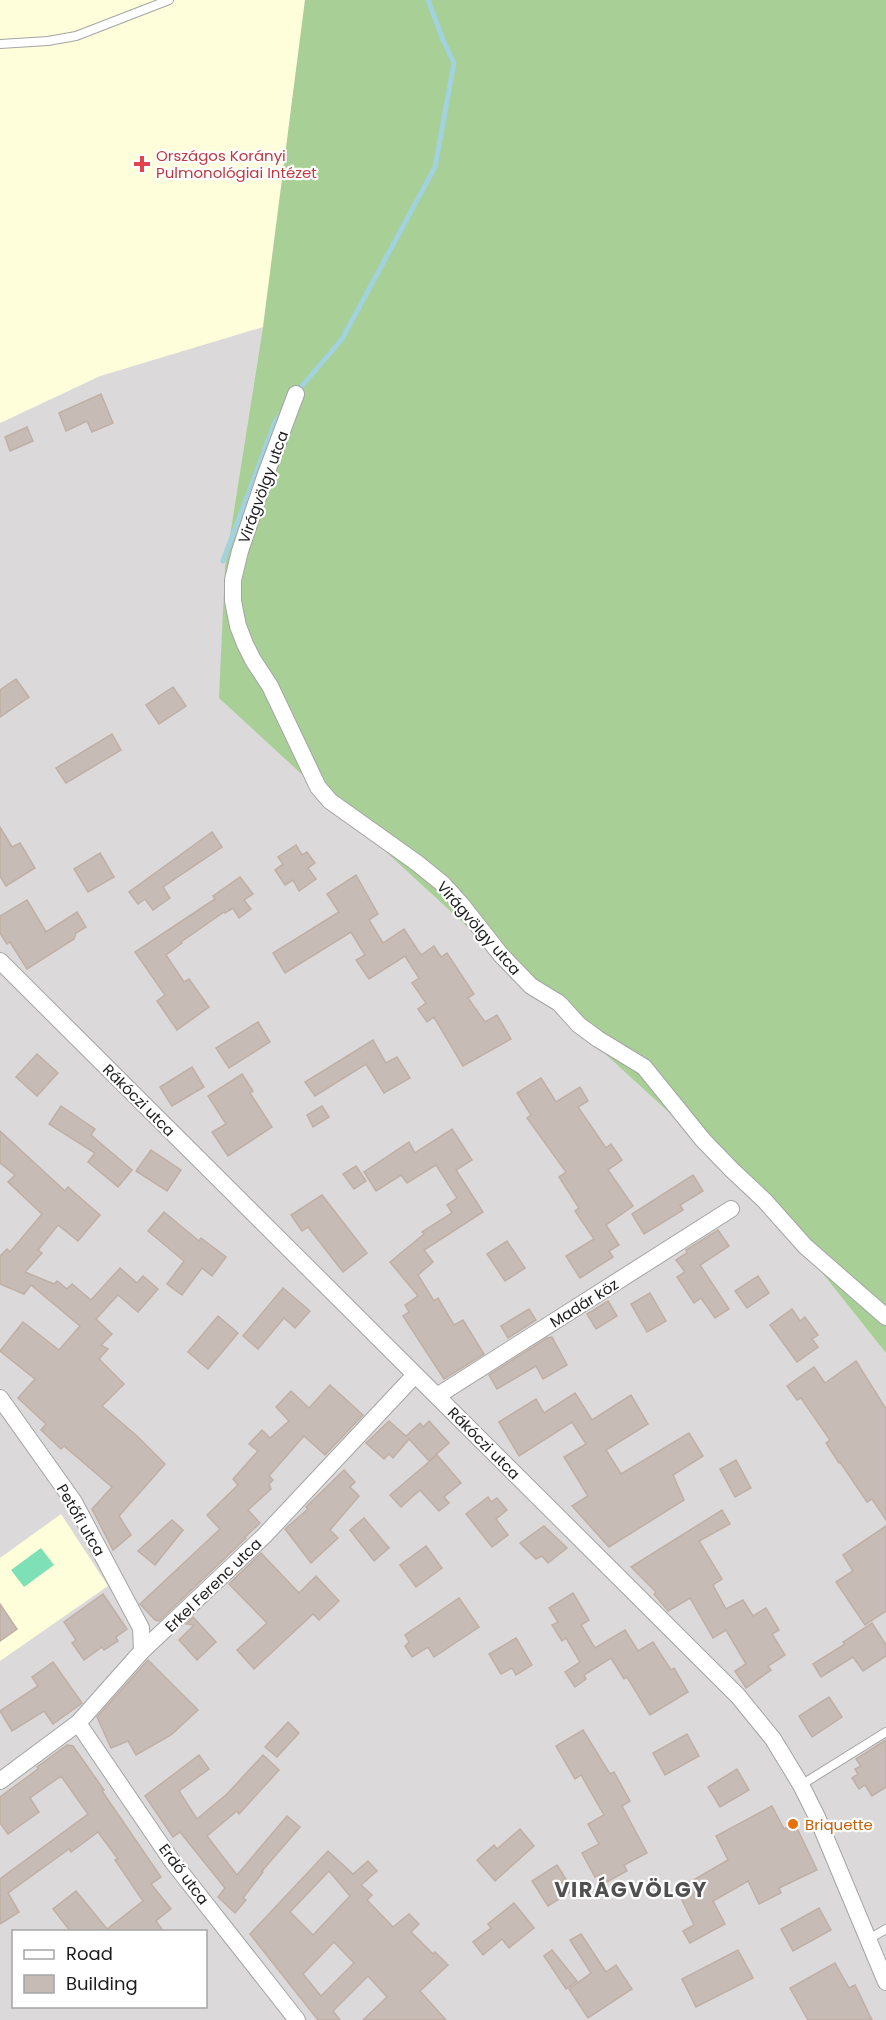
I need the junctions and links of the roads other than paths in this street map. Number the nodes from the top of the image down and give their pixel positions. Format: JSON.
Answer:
{"nodes":[{"id":1,"x":169,"y":0,"type":"edge"},
{"id":2,"x":0,"y":44,"type":"edge"},
{"id":3,"x":296,"y":394,"type":"dead end"},
{"id":4,"x":0,"y":961,"type":"edge"},
{"id":5,"x":731,"y":1209,"type":"dead end"},
{"id":6,"x":886,"y":1317,"type":"edge"},
{"id":7,"x":414,"y":1376,"type":"junction"},
{"id":8,"x":437,"y":1396,"type":"junction"},
{"id":9,"x":0,"y":1398,"type":"edge"},
{"id":10,"x":142,"y":1651,"type":"junction"},
{"id":11,"x":78,"y":1723,"type":"junction"},
{"id":12,"x":886,"y":1732,"type":"edge"},
{"id":13,"x":0,"y":1781,"type":"edge"},
{"id":14,"x":801,"y":1785,"type":"junction"},
{"id":15,"x":886,"y":1929,"type":"edge"},
{"id":16,"x":869,"y":1939,"type":"junction"},
{"id":17,"x":886,"y":1982,"type":"edge"},
{"id":18,"x":297,"y":2020,"type":"edge"}],
"edges":[{"from":1,"to":2,"type":"lane"},
{"from":3,"to":6,"type":"street","name":"Virágvölgy utca"},
{"from":4,"to":7,"type":"street","name":"Rákóczi utca"},
{"from":5,"to":8,"type":"street","name":"Madár köz"},
{"from":7,"to":8,"type":"street","name":"Rákóczi utca"},
{"from":7,"to":10,"type":"street","name":"Erkel Ferenc utca"},
{"from":8,"to":14,"type":"street","name":"Rákóczi utca"},
{"from":9,"to":10,"type":"street","name":"Petőfi utca"},
{"from":10,"to":11,"type":"street","name":"Erkel Ferenc utca"},
{"from":11,"to":13,"type":"street","name":"Erkel Ferenc utca"},
{"from":11,"to":18,"type":"street","name":"Erdő utca"},
{"from":12,"to":14,"type":"lane"},
{"from":14,"to":16,"type":"street","name":"Rákóczi utca"},
{"from":15,"to":16,"type":"lane"},
{"from":16,"to":17,"type":"street","name":"Rákóczi utca"}]}
